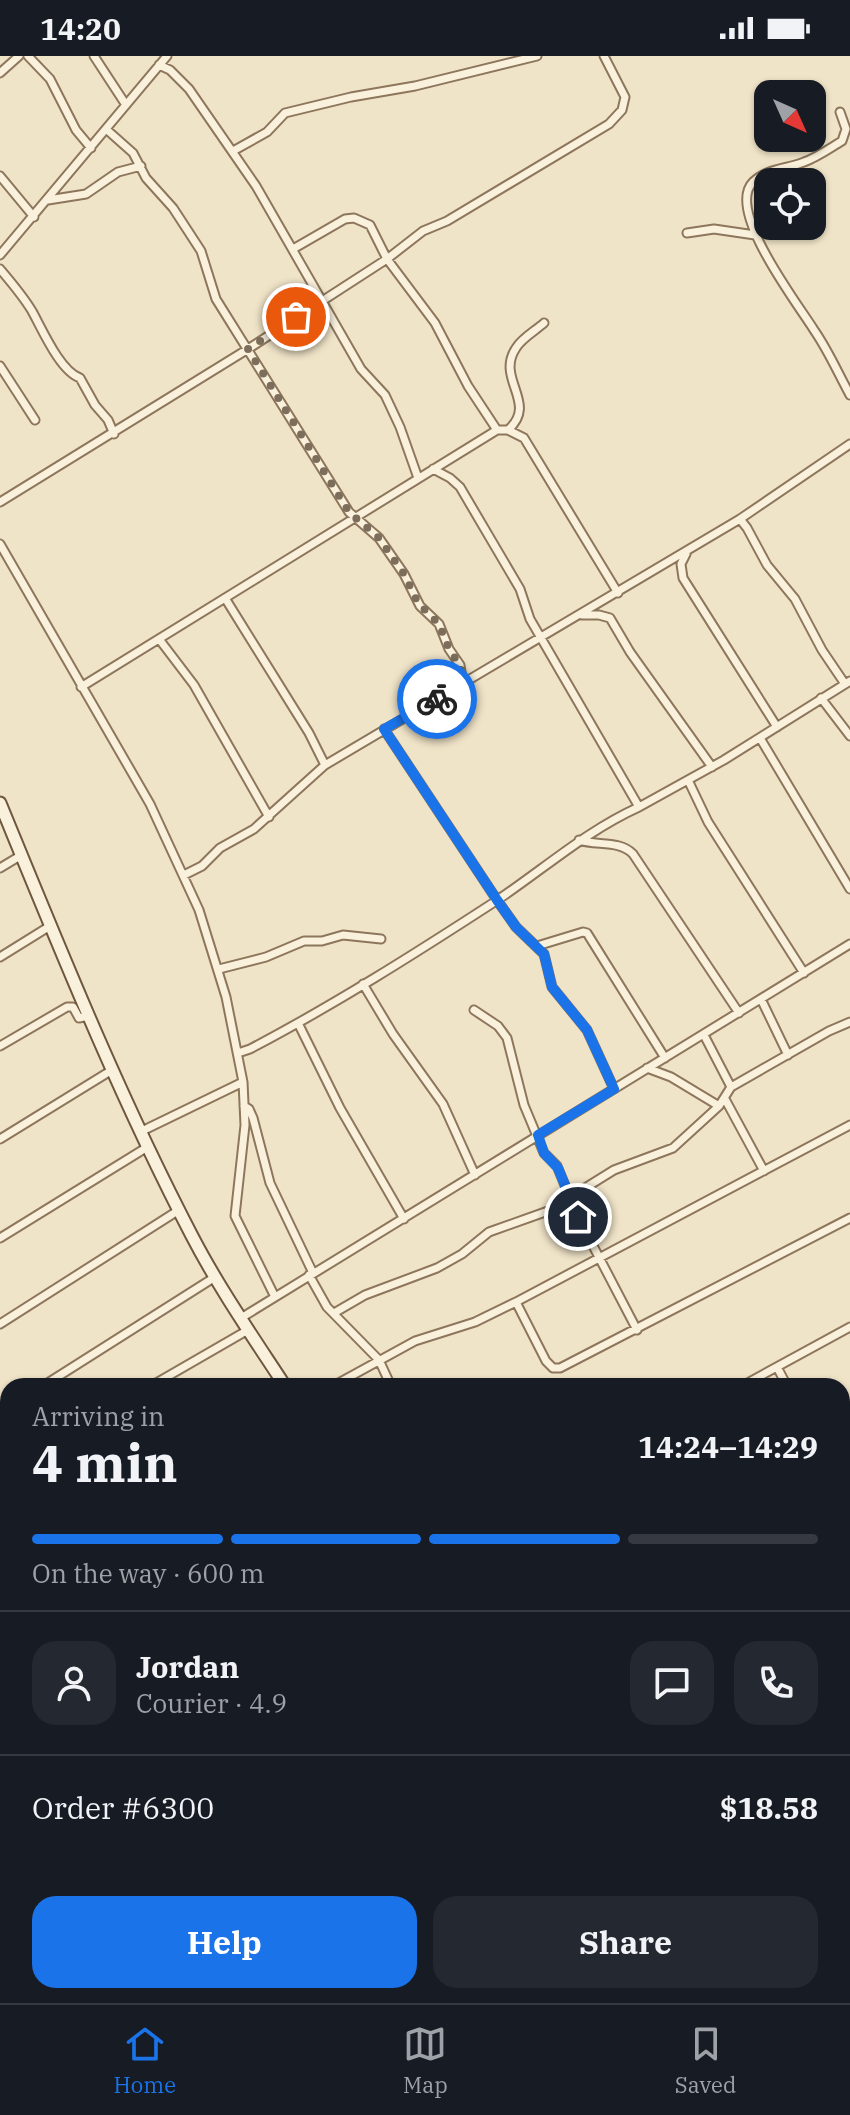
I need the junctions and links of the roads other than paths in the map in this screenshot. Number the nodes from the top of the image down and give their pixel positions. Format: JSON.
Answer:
{"nodes":[{"id":1,"x":19,"y":56,"type":"edge"},
{"id":2,"x":28,"y":56,"type":"edge"},
{"id":3,"x":94,"y":56,"type":"edge"},
{"id":4,"x":167,"y":56,"type":"edge"},
{"id":5,"x":536,"y":56,"type":"edge"},
{"id":6,"x":604,"y":56,"type":"edge"},
{"id":7,"x":159,"y":65,"type":"junction"},
{"id":8,"x":0,"y":73,"type":"edge"},
{"id":9,"x":126,"y":105,"type":"junction"},
{"id":10,"x":840,"y":112,"type":"dead end"},
{"id":11,"x":106,"y":129,"type":"junction"},
{"id":12,"x":91,"y":148,"type":"junction"},
{"id":13,"x":233,"y":151,"type":"junction"},
{"id":14,"x":141,"y":166,"type":"junction"},
{"id":15,"x":786,"y":168,"type":"edge"},
{"id":16,"x":0,"y":176,"type":"edge"},
{"id":17,"x":754,"y":182,"type":"edge"},
{"id":18,"x":48,"y":200,"type":"junction"},
{"id":19,"x":34,"y":217,"type":"junction"},
{"id":20,"x":754,"y":230,"type":"edge"},
{"id":21,"x":687,"y":233,"type":"dead end"},
{"id":22,"x":754,"y":235,"type":"edge"},
{"id":23,"x":758,"y":240,"type":"edge"},
{"id":24,"x":293,"y":249,"type":"junction"},
{"id":25,"x":0,"y":255,"type":"edge"},
{"id":26,"x":387,"y":259,"type":"junction"},
{"id":27,"x":0,"y":269,"type":"edge"},
{"id":28,"x":321,"y":301,"type":"junction"},
{"id":29,"x":544,"y":323,"type":"dead end"},
{"id":30,"x":248,"y":349,"type":"junction"},
{"id":31,"x":0,"y":366,"type":"edge"},
{"id":32,"x":850,"y":395,"type":"edge"},
{"id":33,"x":35,"y":420,"type":"dead end"},
{"id":34,"x":497,"y":430,"type":"junction"},
{"id":35,"x":508,"y":430,"type":"junction"},
{"id":36,"x":114,"y":434,"type":"junction"},
{"id":37,"x":850,"y":444,"type":"edge"},
{"id":38,"x":433,"y":469,"type":"junction"},
{"id":39,"x":418,"y":478,"type":"junction"},
{"id":40,"x":0,"y":502,"type":"edge"},
{"id":41,"x":354,"y":518,"type":"junction"},
{"id":42,"x":740,"y":519,"type":"junction"},
{"id":43,"x":0,"y":544,"type":"edge"},
{"id":44,"x":686,"y":551,"type":"junction"},
{"id":45,"x":618,"y":593,"type":"junction"},
{"id":46,"x":225,"y":598,"type":"junction"},
{"id":47,"x":581,"y":615,"type":"junction"},
{"id":48,"x":542,"y":638,"type":"junction"},
{"id":49,"x":159,"y":639,"type":"junction"},
{"id":50,"x":848,"y":682,"type":"edge"},
{"id":51,"x":463,"y":684,"type":"junction"},
{"id":52,"x":81,"y":687,"type":"junction"},
{"id":53,"x":821,"y":698,"type":"junction"},
{"id":54,"x":777,"y":727,"type":"junction"},
{"id":55,"x":384,"y":729,"type":"junction"},
{"id":56,"x":850,"y":736,"type":"edge"},
{"id":57,"x":760,"y":738,"type":"junction"},
{"id":58,"x":325,"y":765,"type":"junction"},
{"id":59,"x":712,"y":767,"type":"junction"},
{"id":60,"x":688,"y":780,"type":"junction"},
{"id":61,"x":0,"y":803,"type":"edge"},
{"id":62,"x":639,"y":807,"type":"junction"},
{"id":63,"x":269,"y":817,"type":"junction"},
{"id":64,"x":579,"y":840,"type":"junction"},
{"id":65,"x":20,"y":856,"type":"junction"},
{"id":66,"x":0,"y":868,"type":"edge"},
{"id":67,"x":184,"y":875,"type":"junction"},
{"id":68,"x":850,"y":889,"type":"edge"},
{"id":69,"x":497,"y":900,"type":"junction"},
{"id":70,"x":50,"y":926,"type":"junction"},
{"id":71,"x":381,"y":939,"type":"dead end"},
{"id":72,"x":850,"y":944,"type":"edge"},
{"id":73,"x":537,"y":946,"type":"junction"},
{"id":74,"x":0,"y":957,"type":"edge"},
{"id":75,"x":219,"y":969,"type":"junction"},
{"id":76,"x":804,"y":973,"type":"junction"},
{"id":77,"x":363,"y":984,"type":"junction"},
{"id":78,"x":761,"y":999,"type":"junction"},
{"id":79,"x":474,"y":1010,"type":"dead end"},
{"id":80,"x":739,"y":1013,"type":"junction"},
{"id":81,"x":89,"y":1016,"type":"junction"},
{"id":82,"x":850,"y":1022,"type":"edge"},
{"id":83,"x":298,"y":1023,"type":"junction"},
{"id":84,"x":704,"y":1035,"type":"junction"},
{"id":85,"x":0,"y":1046,"type":"edge"},
{"id":86,"x":238,"y":1053,"type":"junction"},
{"id":87,"x":788,"y":1055,"type":"junction"},
{"id":88,"x":665,"y":1058,"type":"junction"},
{"id":89,"x":647,"y":1068,"type":"junction"},
{"id":90,"x":112,"y":1070,"type":"junction"},
{"id":91,"x":243,"y":1082,"type":"junction"},
{"id":92,"x":731,"y":1087,"type":"junction"},
{"id":93,"x":614,"y":1089,"type":"junction"},
{"id":94,"x":722,"y":1102,"type":"junction"},
{"id":95,"x":244,"y":1106,"type":"junction"},
{"id":96,"x":850,"y":1125,"type":"edge"},
{"id":97,"x":142,"y":1131,"type":"junction"},
{"id":98,"x":1,"y":1135,"type":"edge"},
{"id":99,"x":538,"y":1135,"type":"junction"},
{"id":100,"x":149,"y":1146,"type":"junction"},
{"id":101,"x":764,"y":1171,"type":"junction"},
{"id":102,"x":475,"y":1175,"type":"junction"},
{"id":103,"x":569,"y":1198,"type":"junction"},
{"id":104,"x":179,"y":1210,"type":"junction"},
{"id":105,"x":850,"y":1218,"type":"edge"},
{"id":106,"x":404,"y":1219,"type":"junction"},
{"id":107,"x":0,"y":1238,"type":"edge"},
{"id":108,"x":600,"y":1259,"type":"junction"},
{"id":109,"x":311,"y":1274,"type":"junction"},
{"id":110,"x":215,"y":1277,"type":"junction"},
{"id":111,"x":275,"y":1297,"type":"junction"},
{"id":112,"x":516,"y":1302,"type":"junction"},
{"id":113,"x":334,"y":1313,"type":"junction"},
{"id":114,"x":241,"y":1318,"type":"junction"},
{"id":115,"x":0,"y":1324,"type":"edge"},
{"id":116,"x":850,"y":1327,"type":"edge"},
{"id":117,"x":248,"y":1330,"type":"junction"},
{"id":118,"x":637,"y":1330,"type":"junction"},
{"id":119,"x":379,"y":1360,"type":"junction"},
{"id":120,"x":777,"y":1367,"type":"junction"},
{"id":121,"x":56,"y":1378,"type":"edge"},
{"id":122,"x":165,"y":1378,"type":"edge"},
{"id":123,"x":280,"y":1378,"type":"edge"},
{"id":124,"x":347,"y":1378,"type":"edge"},
{"id":125,"x":387,"y":1378,"type":"edge"},
{"id":126,"x":757,"y":1378,"type":"edge"},
{"id":127,"x":783,"y":1378,"type":"edge"}],
"edges":[{"from":1,"to":8,"type":"street"},
{"from":2,"to":12,"type":"street"},
{"from":3,"to":9,"type":"street"},
{"from":4,"to":7,"type":"street"},
{"from":5,"to":13,"type":"street"},
{"from":6,"to":26,"type":"street"},
{"from":7,"to":9,"type":"street"},
{"from":7,"to":13,"type":"street"},
{"from":9,"to":11,"type":"street"},
{"from":10,"to":15,"type":"street"},
{"from":11,"to":12,"type":"street"},
{"from":11,"to":14,"type":"street"},
{"from":12,"to":18,"type":"street"},
{"from":13,"to":24,"type":"street"},
{"from":14,"to":18,"type":"street"},
{"from":14,"to":30,"type":"street"},
{"from":16,"to":19,"type":"street"},
{"from":17,"to":20,"type":"street"},
{"from":18,"to":19,"type":"street"},
{"from":19,"to":25,"type":"street"},
{"from":21,"to":22,"type":"street"},
{"from":23,"to":32,"type":"street"},
{"from":24,"to":26,"type":"street"},
{"from":24,"to":28,"type":"street"},
{"from":26,"to":28,"type":"street"},
{"from":26,"to":34,"type":"street"},
{"from":27,"to":36,"type":"street"},
{"from":28,"to":30,"type":"street"},
{"from":28,"to":39,"type":"street"},
{"from":29,"to":35,"type":"street"},
{"from":30,"to":36,"type":"street"},
{"from":30,"to":41,"type":"street"},
{"from":31,"to":33,"type":"street"},
{"from":34,"to":35,"type":"street"},
{"from":34,"to":38,"type":"street"},
{"from":35,"to":45,"type":"street"},
{"from":36,"to":40,"type":"street"},
{"from":37,"to":42,"type":"street"},
{"from":38,"to":39,"type":"street"},
{"from":38,"to":48,"type":"street"},
{"from":39,"to":41,"type":"street"},
{"from":41,"to":46,"type":"street"},
{"from":41,"to":51,"type":"street"},
{"from":42,"to":44,"type":"street"},
{"from":42,"to":50,"type":"street"},
{"from":43,"to":52,"type":"street"},
{"from":44,"to":45,"type":"street"},
{"from":44,"to":54,"type":"street"},
{"from":45,"to":47,"type":"street"},
{"from":46,"to":49,"type":"street"},
{"from":46,"to":58,"type":"street"},
{"from":47,"to":48,"type":"street"},
{"from":47,"to":59,"type":"street"},
{"from":48,"to":51,"type":"street"},
{"from":48,"to":62,"type":"street"},
{"from":49,"to":52,"type":"street"},
{"from":49,"to":63,"type":"street"},
{"from":50,"to":53,"type":"street"},
{"from":51,"to":55,"type":"street"},
{"from":52,"to":67,"type":"street"},
{"from":53,"to":54,"type":"street"},
{"from":53,"to":56,"type":"street"},
{"from":54,"to":57,"type":"street"},
{"from":55,"to":58,"type":"street"},
{"from":55,"to":69,"type":"street"},
{"from":57,"to":59,"type":"street"},
{"from":57,"to":68,"type":"street"},
{"from":58,"to":63,"type":"street"},
{"from":59,"to":60,"type":"street"},
{"from":60,"to":62,"type":"street"},
{"from":60,"to":76,"type":"street"},
{"from":61,"to":65,"type":"street"},
{"from":62,"to":64,"type":"street"},
{"from":63,"to":67,"type":"street"},
{"from":64,"to":69,"type":"street"},
{"from":64,"to":80,"type":"street"},
{"from":65,"to":66,"type":"street"},
{"from":65,"to":70,"type":"street"},
{"from":67,"to":75,"type":"street"},
{"from":69,"to":73,"type":"street"},
{"from":69,"to":77,"type":"street"},
{"from":70,"to":74,"type":"street"},
{"from":70,"to":81,"type":"street"},
{"from":71,"to":75,"type":"street"},
{"from":72,"to":76,"type":"street"},
{"from":73,"to":88,"type":"street"},
{"from":73,"to":93,"type":"street"},
{"from":75,"to":86,"type":"street"},
{"from":76,"to":78,"type":"street"},
{"from":77,"to":83,"type":"street"},
{"from":77,"to":102,"type":"street"},
{"from":78,"to":80,"type":"street"},
{"from":78,"to":87,"type":"street"},
{"from":79,"to":99,"type":"street"},
{"from":80,"to":84,"type":"street"},
{"from":81,"to":85,"type":"street"},
{"from":81,"to":90,"type":"street"},
{"from":82,"to":87,"type":"street"},
{"from":83,"to":86,"type":"street"},
{"from":83,"to":106,"type":"street"},
{"from":84,"to":88,"type":"street"},
{"from":84,"to":92,"type":"street"},
{"from":86,"to":91,"type":"street"},
{"from":87,"to":92,"type":"street"},
{"from":88,"to":89,"type":"street"},
{"from":89,"to":93,"type":"street"},
{"from":89,"to":94,"type":"street"},
{"from":90,"to":97,"type":"street"},
{"from":90,"to":98,"type":"street"},
{"from":91,"to":95,"type":"street"},
{"from":91,"to":97,"type":"street"},
{"from":92,"to":94,"type":"street"},
{"from":93,"to":99,"type":"street"},
{"from":94,"to":101,"type":"street"},
{"from":94,"to":103,"type":"street"},
{"from":95,"to":109,"type":"street"},
{"from":95,"to":111,"type":"street"},
{"from":96,"to":101,"type":"street"},
{"from":97,"to":100,"type":"street"},
{"from":99,"to":102,"type":"street"},
{"from":99,"to":103,"type":"street"},
{"from":100,"to":104,"type":"street"},
{"from":100,"to":107,"type":"street"},
{"from":101,"to":108,"type":"street"},
{"from":102,"to":106,"type":"street"},
{"from":103,"to":108,"type":"street"},
{"from":103,"to":113,"type":"street"},
{"from":104,"to":110,"type":"street"},
{"from":104,"to":115,"type":"street"},
{"from":105,"to":118,"type":"street"},
{"from":106,"to":109,"type":"street"},
{"from":108,"to":112,"type":"street"},
{"from":108,"to":118,"type":"street"},
{"from":109,"to":111,"type":"street"},
{"from":109,"to":113,"type":"street"},
{"from":110,"to":114,"type":"street"},
{"from":110,"to":121,"type":"street"},
{"from":111,"to":114,"type":"street"},
{"from":112,"to":118,"type":"street"},
{"from":112,"to":119,"type":"street"},
{"from":113,"to":119,"type":"street"},
{"from":114,"to":117,"type":"street"},
{"from":116,"to":120,"type":"street"},
{"from":117,"to":122,"type":"street"},
{"from":117,"to":123,"type":"street"},
{"from":119,"to":124,"type":"street"},
{"from":119,"to":125,"type":"street"},
{"from":120,"to":126,"type":"street"},
{"from":120,"to":127,"type":"street"}]}
